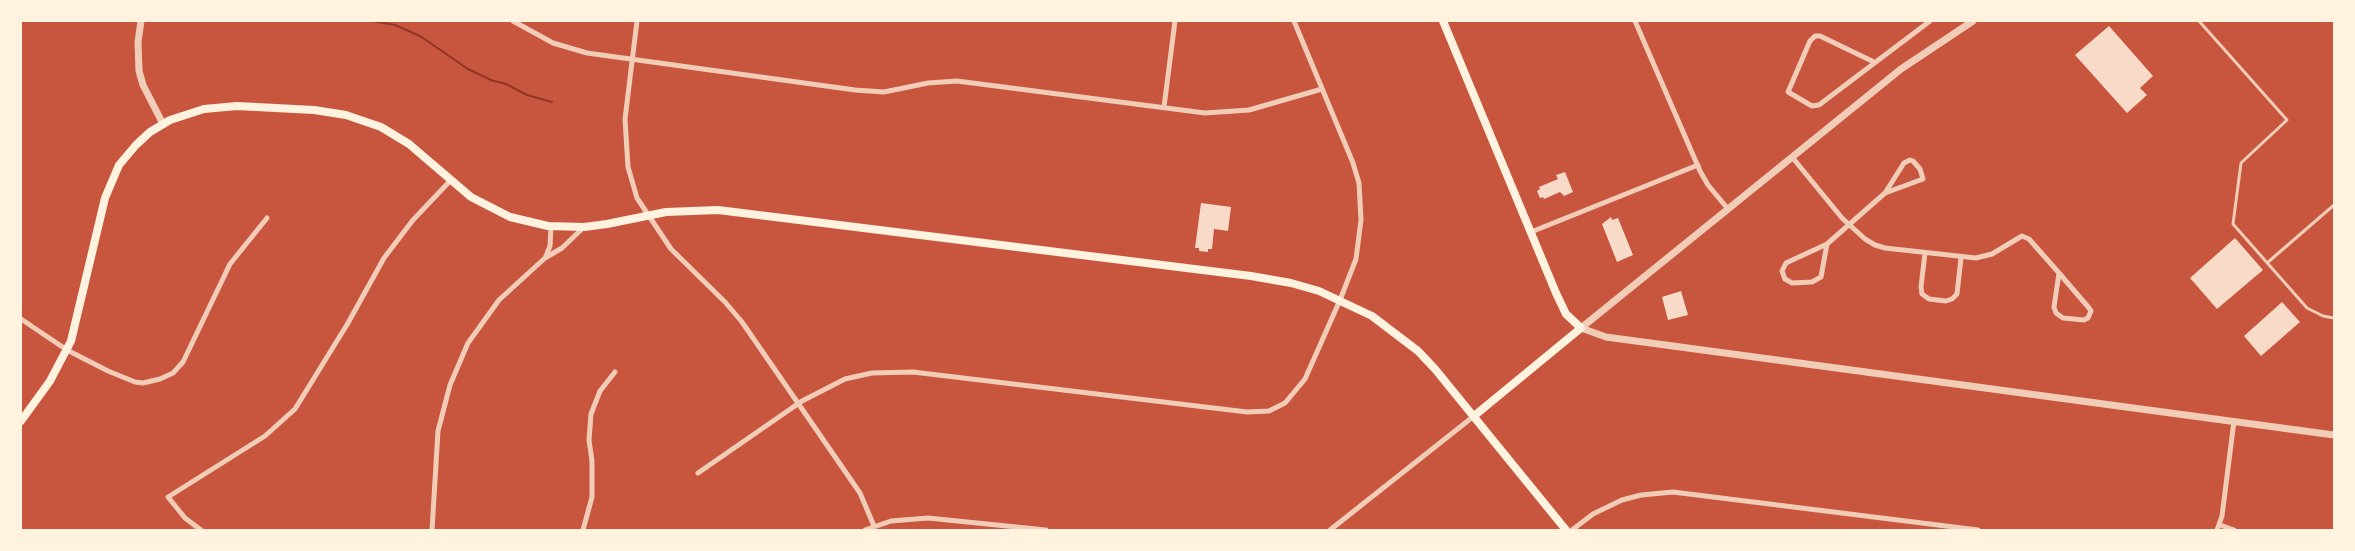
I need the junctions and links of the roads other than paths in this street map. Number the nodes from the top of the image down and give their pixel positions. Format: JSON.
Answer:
{"nodes":[{"id":1,"x":141,"y":21,"type":"edge"},
{"id":2,"x":513,"y":21,"type":"edge"},
{"id":3,"x":637,"y":21,"type":"edge"},
{"id":4,"x":1175,"y":21,"type":"edge"},
{"id":5,"x":1294,"y":21,"type":"edge"},
{"id":6,"x":1443,"y":21,"type":"edge"},
{"id":7,"x":1635,"y":21,"type":"edge"},
{"id":8,"x":1930,"y":21,"type":"edge"},
{"id":9,"x":1973,"y":21,"type":"edge"},
{"id":10,"x":2199,"y":21,"type":"edge"},
{"id":11,"x":632,"y":60,"type":"junction"},
{"id":12,"x":1874,"y":62,"type":"junction"},
{"id":13,"x":1322,"y":89,"type":"junction"},
{"id":14,"x":1164,"y":107,"type":"junction"},
{"id":15,"x":163,"y":124,"type":"junction"},
{"id":16,"x":1792,"y":157,"type":"junction"},
{"id":17,"x":1698,"y":165,"type":"junction"},
{"id":18,"x":450,"y":181,"type":"junction"},
{"id":19,"x":1885,"y":193,"type":"junction"},
{"id":20,"x":2334,"y":205,"type":"edge"},
{"id":21,"x":1728,"y":209,"type":"junction"},
{"id":22,"x":648,"y":215,"type":"junction"},
{"id":23,"x":267,"y":218,"type":"dead end"},
{"id":24,"x":1849,"y":225,"type":"junction"},
{"id":25,"x":551,"y":226,"type":"junction"},
{"id":26,"x":584,"y":227,"type":"junction"},
{"id":27,"x":1531,"y":232,"type":"junction"},
{"id":28,"x":1827,"y":244,"type":"junction"},
{"id":29,"x":1924,"y":254,"type":"junction"},
{"id":30,"x":544,"y":258,"type":"junction"},
{"id":31,"x":1961,"y":258,"type":"junction"},
{"id":32,"x":2267,"y":263,"type":"junction"},
{"id":33,"x":2059,"y":273,"type":"junction"},
{"id":34,"x":1340,"y":300,"type":"junction"},
{"id":35,"x":2334,"y":318,"type":"edge"},
{"id":36,"x":21,"y":319,"type":"edge"},
{"id":37,"x":1581,"y":328,"type":"junction"},
{"id":38,"x":67,"y":350,"type":"junction"},
{"id":39,"x":615,"y":372,"type":"dead end"},
{"id":40,"x":799,"y":404,"type":"junction"},
{"id":41,"x":1474,"y":416,"type":"junction"},
{"id":42,"x":21,"y":421,"type":"edge"},
{"id":43,"x":2234,"y":421,"type":"junction"},
{"id":44,"x":2334,"y":435,"type":"edge"},
{"id":45,"x":698,"y":473,"type":"dead end"},
{"id":46,"x":874,"y":526,"type":"junction"},
{"id":47,"x":2218,"y":527,"type":"edge"},
{"id":48,"x":201,"y":530,"type":"edge"},
{"id":49,"x":432,"y":530,"type":"edge"},
{"id":50,"x":583,"y":530,"type":"edge"},
{"id":51,"x":865,"y":530,"type":"edge"},
{"id":52,"x":1046,"y":530,"type":"edge"},
{"id":53,"x":1330,"y":530,"type":"edge"},
{"id":54,"x":1566,"y":530,"type":"edge"},
{"id":55,"x":1572,"y":530,"type":"edge"},
{"id":56,"x":1978,"y":530,"type":"edge"},
{"id":57,"x":2234,"y":530,"type":"edge"}],
"edges":[{"from":1,"to":15,"type":"street"},
{"from":2,"to":11,"type":"street"},
{"from":3,"to":11,"type":"street"},
{"from":4,"to":14,"type":"street"},
{"from":5,"to":13,"type":"street"},
{"from":6,"to":27,"type":"main road"},
{"from":7,"to":17,"type":"street"},
{"from":8,"to":12,"type":"street"},
{"from":9,"to":16,"type":"street"},
{"from":10,"to":32,"type":"lane"},
{"from":11,"to":14,"type":"street"},
{"from":11,"to":22,"type":"street"},
{"from":12,"to":12,"type":"street"},
{"from":13,"to":14,"type":"street"},
{"from":13,"to":34,"type":"street"},
{"from":15,"to":18,"type":"main road"},
{"from":15,"to":38,"type":"main road"},
{"from":16,"to":21,"type":"street"},
{"from":16,"to":24,"type":"street"},
{"from":17,"to":21,"type":"street"},
{"from":17,"to":27,"type":"street"},
{"from":18,"to":25,"type":"main road"},
{"from":18,"to":48,"type":"street"},
{"from":19,"to":19,"type":"street"},
{"from":19,"to":24,"type":"street"},
{"from":20,"to":32,"type":"lane"},
{"from":21,"to":37,"type":"street"},
{"from":22,"to":26,"type":"main road"},
{"from":22,"to":34,"type":"main road"},
{"from":22,"to":40,"type":"street"},
{"from":23,"to":38,"type":"street"},
{"from":24,"to":28,"type":"street"},
{"from":24,"to":29,"type":"street"},
{"from":25,"to":26,"type":"main road"},
{"from":25,"to":30,"type":"street"},
{"from":26,"to":30,"type":"street"},
{"from":27,"to":37,"type":"main road"},
{"from":28,"to":28,"type":"street"},
{"from":29,"to":31,"type":"street"},
{"from":29,"to":31,"type":"street"},
{"from":30,"to":49,"type":"street"},
{"from":31,"to":33,"type":"street"},
{"from":32,"to":35,"type":"lane"},
{"from":33,"to":33,"type":"street"},
{"from":34,"to":40,"type":"street"},
{"from":34,"to":41,"type":"main road"},
{"from":36,"to":38,"type":"street"},
{"from":37,"to":41,"type":"main road"},
{"from":37,"to":43,"type":"street"},
{"from":38,"to":42,"type":"main road"},
{"from":39,"to":50,"type":"street"},
{"from":40,"to":45,"type":"street"},
{"from":40,"to":46,"type":"street"},
{"from":41,"to":53,"type":"street"},
{"from":41,"to":54,"type":"main road"},
{"from":43,"to":44,"type":"street"},
{"from":43,"to":47,"type":"street"},
{"from":46,"to":51,"type":"street"},
{"from":46,"to":52,"type":"street"},
{"from":47,"to":57,"type":"street"},
{"from":55,"to":56,"type":"street"}]}
